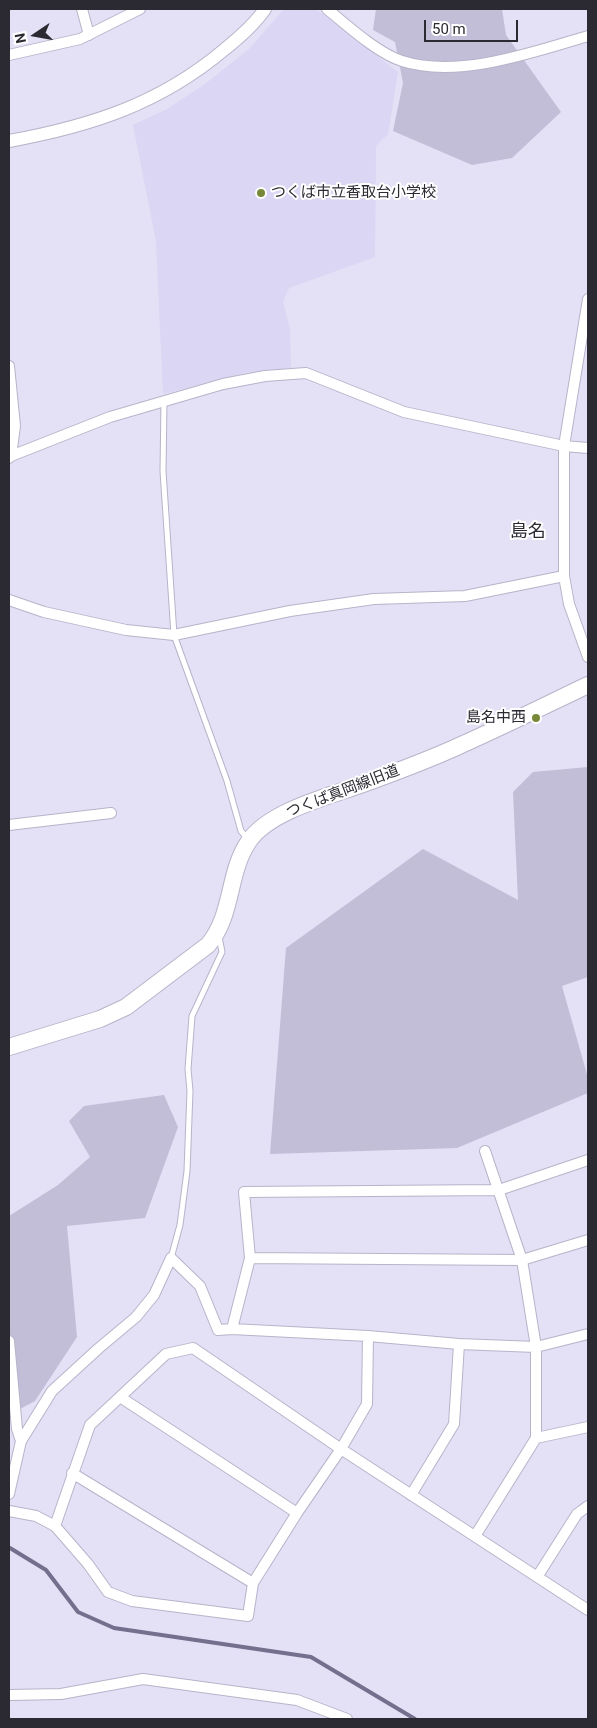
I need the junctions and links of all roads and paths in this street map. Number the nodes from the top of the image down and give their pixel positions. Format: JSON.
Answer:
{"nodes":[{"id":1,"x":82,"y":9,"type":"edge"},
{"id":2,"x":140,"y":9,"type":"edge"},
{"id":3,"x":265,"y":9,"type":"edge"},
{"id":4,"x":327,"y":9,"type":"edge"},
{"id":5,"x":89,"y":35,"type":"junction"},
{"id":6,"x":588,"y":36,"type":"edge"},
{"id":7,"x":9,"y":51,"type":"edge"},
{"id":8,"x":9,"y":141,"type":"edge"},
{"id":9,"x":588,"y":299,"type":"edge"},
{"id":10,"x":9,"y":366,"type":"edge"},
{"id":11,"x":164,"y":402,"type":"junction"},
{"id":12,"x":564,"y":446,"type":"junction"},
{"id":13,"x":588,"y":448,"type":"edge"},
{"id":14,"x":10,"y":457,"type":"edge"},
{"id":15,"x":564,"y":576,"type":"junction"},
{"id":16,"x":9,"y":600,"type":"edge"},
{"id":17,"x":174,"y":635,"type":"junction"},
{"id":18,"x":588,"y":657,"type":"edge"},
{"id":19,"x":588,"y":686,"type":"edge"},
{"id":20,"x":111,"y":813,"type":"dead end"},
{"id":21,"x":9,"y":825,"type":"edge"},
{"id":22,"x":249,"y":840,"type":"junction"},
{"id":23,"x":218,"y":933,"type":"junction"},
{"id":24,"x":9,"y":1047,"type":"edge"},
{"id":25,"x":485,"y":1151,"type":"dead end"},
{"id":26,"x":588,"y":1160,"type":"edge"},
{"id":27,"x":499,"y":1190,"type":"junction"},
{"id":28,"x":588,"y":1240,"type":"edge"},
{"id":29,"x":171,"y":1258,"type":"junction"},
{"id":30,"x":250,"y":1258,"type":"junction"},
{"id":31,"x":522,"y":1260,"type":"junction"},
{"id":32,"x":232,"y":1329,"type":"junction"},
{"id":33,"x":588,"y":1334,"type":"edge"},
{"id":34,"x":368,"y":1336,"type":"junction"},
{"id":35,"x":9,"y":1341,"type":"edge"},
{"id":36,"x":459,"y":1344,"type":"junction"},
{"id":37,"x":536,"y":1347,"type":"junction"},
{"id":38,"x":120,"y":1397,"type":"junction"},
{"id":39,"x":588,"y":1427,"type":"edge"},
{"id":40,"x":536,"y":1438,"type":"junction"},
{"id":41,"x":21,"y":1442,"type":"junction"},
{"id":42,"x":341,"y":1449,"type":"junction"},
{"id":43,"x":72,"y":1473,"type":"junction"},
{"id":44,"x":9,"y":1494,"type":"edge"},
{"id":45,"x":411,"y":1495,"type":"junction"},
{"id":46,"x":588,"y":1506,"type":"edge"},
{"id":47,"x":9,"y":1511,"type":"edge"},
{"id":48,"x":297,"y":1513,"type":"junction"},
{"id":49,"x":55,"y":1526,"type":"junction"},
{"id":50,"x":475,"y":1536,"type":"junction"},
{"id":51,"x":537,"y":1577,"type":"junction"},
{"id":52,"x":253,"y":1583,"type":"junction"},
{"id":53,"x":588,"y":1610,"type":"edge"},
{"id":54,"x":9,"y":1695,"type":"edge"},
{"id":55,"x":347,"y":1719,"type":"edge"}],
"edges":[{"from":1,"to":5,"type":"street"},
{"from":2,"to":5,"type":"street"},
{"from":3,"to":8,"type":"street"},
{"from":4,"to":6,"type":"street"},
{"from":5,"to":7,"type":"street"},
{"from":9,"to":12,"type":"street"},
{"from":10,"to":14,"type":"street"},
{"from":11,"to":12,"type":"street"},
{"from":11,"to":14,"type":"street"},
{"from":11,"to":17,"type":"lane"},
{"from":12,"to":13,"type":"street"},
{"from":12,"to":15,"type":"street"},
{"from":15,"to":17,"type":"street"},
{"from":15,"to":18,"type":"street"},
{"from":16,"to":17,"type":"street"},
{"from":17,"to":22,"type":"lane"},
{"from":19,"to":22,"type":"main road","name":"つくば真岡線旧道"},
{"from":20,"to":21,"type":"street"},
{"from":22,"to":23,"type":"main road","name":"つくば真岡線旧道"},
{"from":23,"to":24,"type":"main road","name":"つくば真岡線旧道"},
{"from":23,"to":29,"type":"lane"},
{"from":25,"to":27,"type":"street"},
{"from":26,"to":27,"type":"street"},
{"from":27,"to":30,"type":"street"},
{"from":27,"to":31,"type":"street"},
{"from":28,"to":31,"type":"street"},
{"from":29,"to":32,"type":"street"},
{"from":29,"to":41,"type":"street"},
{"from":30,"to":31,"type":"street"},
{"from":30,"to":32,"type":"street"},
{"from":31,"to":37,"type":"street"},
{"from":32,"to":34,"type":"street"},
{"from":33,"to":37,"type":"street"},
{"from":34,"to":36,"type":"street"},
{"from":34,"to":42,"type":"street"},
{"from":35,"to":41,"type":"street"},
{"from":36,"to":37,"type":"street"},
{"from":36,"to":45,"type":"street"},
{"from":37,"to":40,"type":"street"},
{"from":38,"to":42,"type":"street"},
{"from":38,"to":43,"type":"street"},
{"from":38,"to":48,"type":"street"},
{"from":39,"to":40,"type":"street"},
{"from":40,"to":50,"type":"street"},
{"from":41,"to":44,"type":"street"},
{"from":42,"to":45,"type":"street"},
{"from":42,"to":48,"type":"street"},
{"from":43,"to":49,"type":"street"},
{"from":43,"to":52,"type":"street"},
{"from":45,"to":50,"type":"street"},
{"from":46,"to":51,"type":"street"},
{"from":47,"to":49,"type":"street"},
{"from":48,"to":52,"type":"street"},
{"from":49,"to":52,"type":"street"},
{"from":50,"to":51,"type":"street"},
{"from":51,"to":53,"type":"street"},
{"from":54,"to":55,"type":"street"}]}
